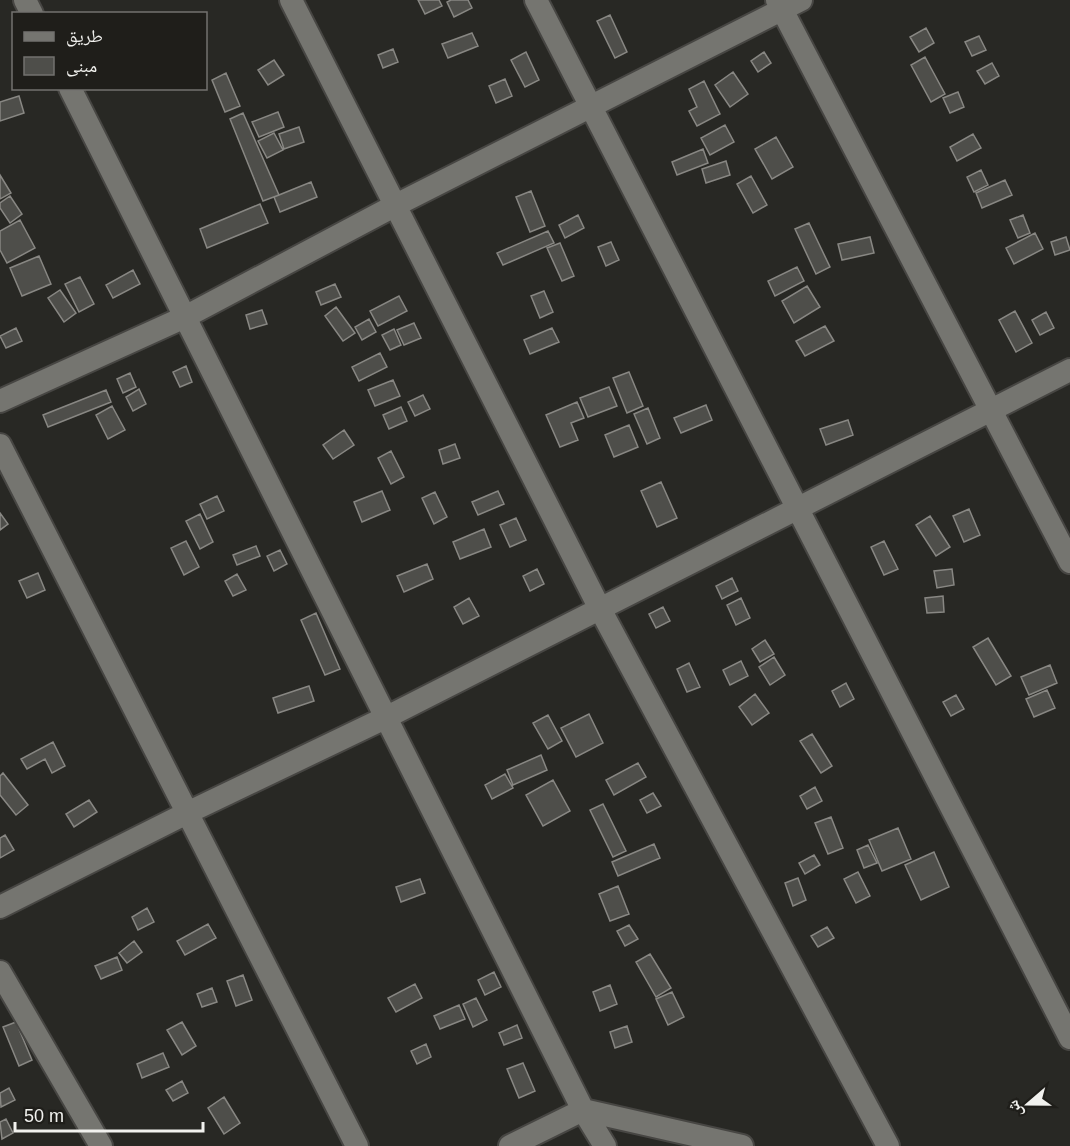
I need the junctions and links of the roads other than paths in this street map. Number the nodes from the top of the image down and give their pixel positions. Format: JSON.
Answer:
{"nodes":[{"id":1,"x":291,"y":0,"type":"edge"},
{"id":2,"x":536,"y":0,"type":"edge"},
{"id":3,"x":786,"y":3,"type":"edge"},
{"id":4,"x":71,"y":90,"type":"edge"},
{"id":5,"x":590,"y":105,"type":"junction"},
{"id":6,"x":396,"y":205,"type":"junction"},
{"id":7,"x":184,"y":316,"type":"junction"},
{"id":8,"x":1070,"y":370,"type":"edge"},
{"id":9,"x":0,"y":401,"type":"edge"},
{"id":10,"x":991,"y":410,"type":"junction"},
{"id":11,"x":0,"y":445,"type":"edge"},
{"id":12,"x":797,"y":507,"type":"junction"},
{"id":13,"x":1070,"y":562,"type":"edge"},
{"id":14,"x":600,"y":609,"type":"junction"},
{"id":15,"x":385,"y":718,"type":"junction"},
{"id":16,"x":188,"y":813,"type":"junction"},
{"id":17,"x":0,"y":907,"type":"edge"},
{"id":18,"x":0,"y":972,"type":"edge"},
{"id":19,"x":1070,"y":1038,"type":"edge"},
{"id":20,"x":583,"y":1110,"type":"junction"},
{"id":21,"x":101,"y":1146,"type":"edge"},
{"id":22,"x":357,"y":1146,"type":"edge"},
{"id":23,"x":510,"y":1146,"type":"edge"},
{"id":24,"x":605,"y":1146,"type":"edge"},
{"id":25,"x":742,"y":1146,"type":"edge"},
{"id":26,"x":888,"y":1146,"type":"edge"}],
"edges":[{"from":1,"to":6,"type":"street"},
{"from":2,"to":5,"type":"street"},
{"from":3,"to":5,"type":"street"},
{"from":3,"to":10,"type":"street"},
{"from":4,"to":7,"type":"street"},
{"from":5,"to":6,"type":"street"},
{"from":5,"to":12,"type":"street"},
{"from":6,"to":7,"type":"street"},
{"from":6,"to":14,"type":"street"},
{"from":7,"to":9,"type":"street"},
{"from":7,"to":15,"type":"street"},
{"from":8,"to":10,"type":"street"},
{"from":10,"to":12,"type":"street"},
{"from":10,"to":13,"type":"street"},
{"from":11,"to":16,"type":"street"},
{"from":12,"to":14,"type":"street"},
{"from":12,"to":19,"type":"street"},
{"from":14,"to":15,"type":"street"},
{"from":14,"to":26,"type":"street"},
{"from":15,"to":16,"type":"street"},
{"from":15,"to":20,"type":"street"},
{"from":16,"to":17,"type":"street"},
{"from":16,"to":22,"type":"street"},
{"from":18,"to":21,"type":"street"},
{"from":20,"to":23,"type":"street"},
{"from":20,"to":24,"type":"street"},
{"from":20,"to":25,"type":"street"}]}
